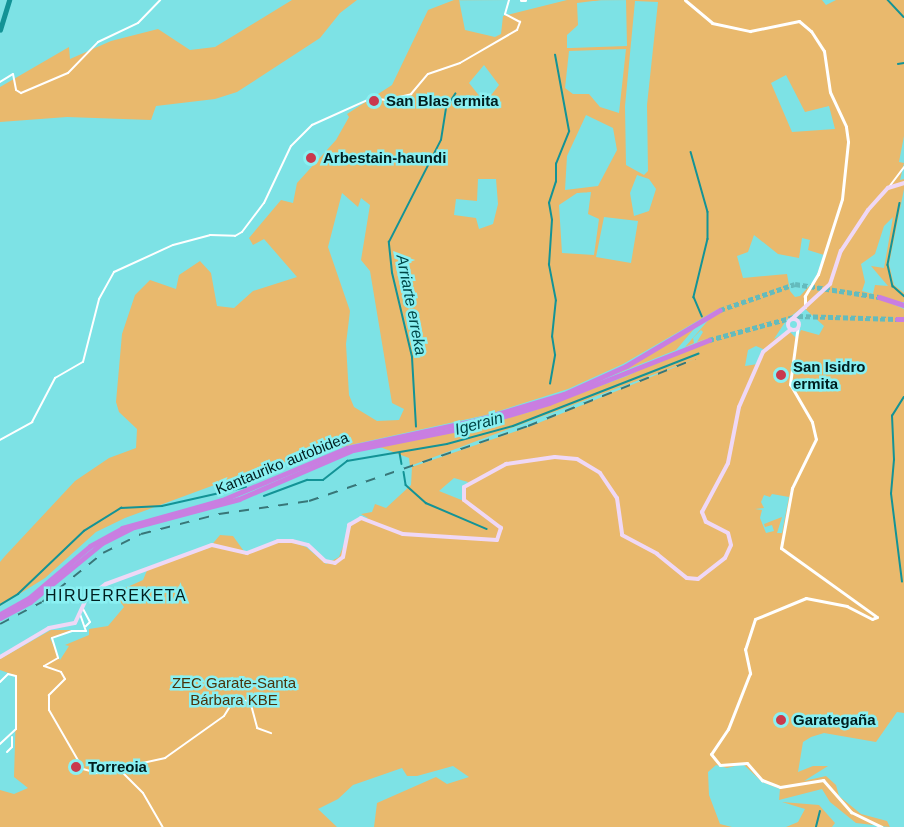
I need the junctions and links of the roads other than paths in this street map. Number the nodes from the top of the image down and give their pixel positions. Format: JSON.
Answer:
{"nodes":[{"id":1,"x":160,"y":0,"type":"edge"},
{"id":2,"x":509,"y":0,"type":"edge"},
{"id":3,"x":685,"y":0,"type":"edge"},
{"id":4,"x":0,"y":82,"type":"edge"},
{"id":5,"x":903,"y":167,"type":"edge"},
{"id":6,"x":904,"y":183,"type":"edge"},
{"id":7,"x":889,"y":187,"type":"junction"},
{"id":8,"x":805,"y":297,"type":"junction"},
{"id":9,"x":879,"y":297,"type":"tunnel mouth"},
{"id":10,"x":810,"y":305,"type":"junction"},
{"id":11,"x":904,"y":305,"type":"edge"},
{"id":12,"x":720,"y":310,"type":"tunnel mouth"},
{"id":13,"x":805,"y":310,"type":"junction"},
{"id":14,"x":790,"y":321,"type":"junction"},
{"id":15,"x":798,"y":325,"type":"junction"},
{"id":16,"x":792,"y":329,"type":"junction"},
{"id":17,"x":776,"y":339,"type":"junction"},
{"id":18,"x":798,"y":339,"type":"junction"},
{"id":19,"x":709,"y":340,"type":"tunnel mouth"},
{"id":20,"x":0,"y":440,"type":"edge"},
{"id":21,"x":82,"y":607,"type":"junction"},
{"id":22,"x":81,"y":615,"type":"junction"},
{"id":23,"x":0,"y":616,"type":"edge"},
{"id":24,"x":76,"y":622,"type":"junction"},
{"id":25,"x":84,"y":622,"type":"junction"},
{"id":26,"x":86,"y":626,"type":"junction"},
{"id":27,"x":0,"y":657,"type":"edge"},
{"id":28,"x":0,"y":682,"type":"edge"},
{"id":29,"x":272,"y":733,"type":"dead end"},
{"id":30,"x":12,"y":737,"type":"junction"},
{"id":31,"x":0,"y":744,"type":"edge"},
{"id":32,"x":7,"y":752,"type":"dead end"},
{"id":33,"x":119,"y":769,"type":"junction"},
{"id":34,"x":163,"y":827,"type":"edge"},
{"id":35,"x":882,"y":827,"type":"edge"}],
"edges":[{"from":1,"to":4,"type":"street"},
{"from":2,"to":20,"type":"street"},
{"from":3,"to":8,"type":"street"},
{"from":5,"to":7,"type":"street"},
{"from":6,"to":7,"type":"main road"},
{"from":7,"to":10,"type":"main road"},
{"from":8,"to":10,"type":"street"},
{"from":8,"to":13,"type":"street"},
{"from":9,"to":11,"type":"highway"},
{"from":10,"to":13,"type":"main road"},
{"from":12,"to":23,"type":"highway","name":"Kantauriko autobidea"},
{"from":13,"to":14,"type":"main road"},
{"from":13,"to":15,"type":"main road"},
{"from":14,"to":15,"type":"main road"},
{"from":14,"to":16,"type":"main road"},
{"from":14,"to":17,"type":"main road"},
{"from":15,"to":16,"type":"main road"},
{"from":15,"to":18,"type":"street"},
{"from":16,"to":17,"type":"main road"},
{"from":16,"to":18,"type":"street"},
{"from":17,"to":21,"type":"main road"},
{"from":18,"to":35,"type":"street"},
{"from":19,"to":23,"type":"highway","name":"Kantauriko autobidea"},
{"from":21,"to":22,"type":"main road"},
{"from":21,"to":26,"type":"street"},
{"from":22,"to":24,"type":"main road"},
{"from":22,"to":25,"type":"street"},
{"from":24,"to":25,"type":"street"},
{"from":24,"to":27,"type":"main road"},
{"from":25,"to":26,"type":"street"},
{"from":26,"to":33,"type":"street"},
{"from":28,"to":30,"type":"street"},
{"from":29,"to":33,"type":"street"},
{"from":30,"to":31,"type":"street"},
{"from":30,"to":32,"type":"street"},
{"from":33,"to":34,"type":"street"}]}
